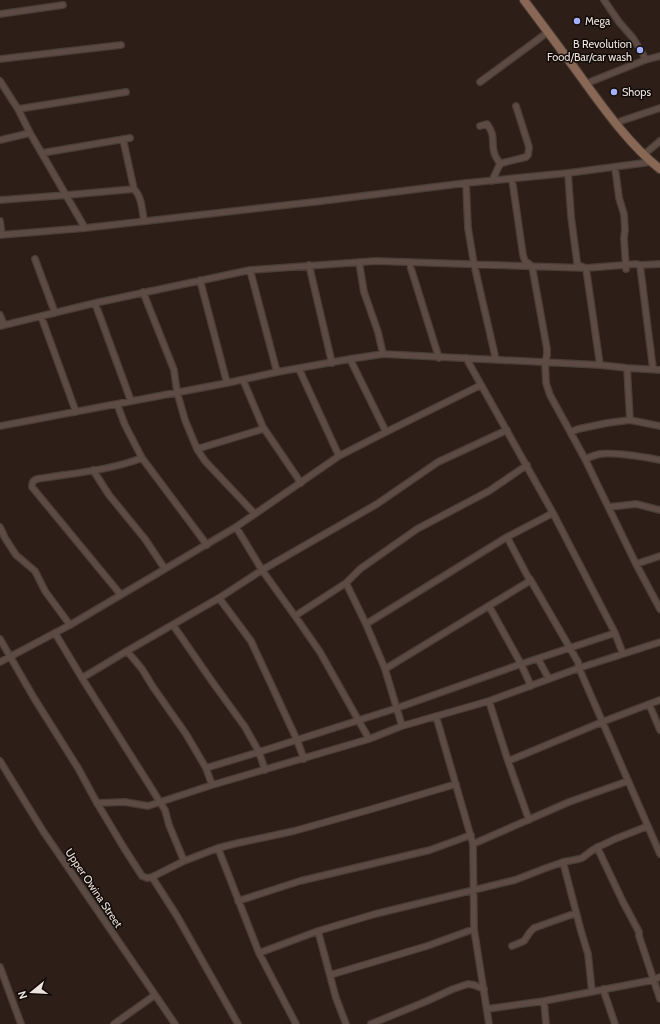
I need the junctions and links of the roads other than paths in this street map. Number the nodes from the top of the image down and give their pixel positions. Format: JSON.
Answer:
{"nodes":[{"id":1,"x":526,"y":0,"type":"edge"},
{"id":2,"x":604,"y":0,"type":"edge"},
{"id":3,"x":62,"y":4,"type":"dead end"},
{"id":4,"x":0,"y":14,"type":"edge"},
{"id":5,"x":548,"y":32,"type":"junction"},
{"id":6,"x":121,"y":46,"type":"dead end"},
{"id":7,"x":660,"y":56,"type":"edge"},
{"id":8,"x":0,"y":59,"type":"edge"},
{"id":9,"x":645,"y":60,"type":"junction"},
{"id":10,"x":0,"y":81,"type":"edge"},
{"id":11,"x":480,"y":82,"type":"dead end"},
{"id":12,"x":590,"y":82,"type":"junction"},
{"id":13,"x":126,"y":92,"type":"dead end"},
{"id":14,"x":516,"y":106,"type":"dead end"},
{"id":15,"x":660,"y":108,"type":"edge"},
{"id":16,"x":18,"y":109,"type":"junction"},
{"id":17,"x":621,"y":121,"type":"junction"},
{"id":18,"x":480,"y":126,"type":"dead end"},
{"id":19,"x":30,"y":133,"type":"junction"},
{"id":20,"x":130,"y":138,"type":"dead end"},
{"id":21,"x":123,"y":139,"type":"junction"},
{"id":22,"x":0,"y":140,"type":"edge"},
{"id":23,"x":660,"y":141,"type":"edge"},
{"id":24,"x":647,"y":152,"type":"junction"},
{"id":25,"x":42,"y":153,"type":"junction"},
{"id":26,"x":651,"y":162,"type":"junction"},
{"id":27,"x":500,"y":164,"type":"junction"},
{"id":28,"x":660,"y":164,"type":"edge"},
{"id":29,"x":615,"y":167,"type":"junction"},
{"id":30,"x":660,"y":169,"type":"edge"},
{"id":31,"x":568,"y":173,"type":"junction"},
{"id":32,"x":512,"y":179,"type":"junction"},
{"id":33,"x":492,"y":180,"type":"junction"},
{"id":34,"x":466,"y":183,"type":"junction"},
{"id":35,"x":134,"y":189,"type":"junction"},
{"id":36,"x":67,"y":195,"type":"junction"},
{"id":37,"x":0,"y":200,"type":"edge"},
{"id":38,"x":0,"y":221,"type":"edge"},
{"id":39,"x":144,"y":221,"type":"junction"},
{"id":40,"x":85,"y":228,"type":"junction"},
{"id":41,"x":1,"y":235,"type":"edge"},
{"id":42,"x":35,"y":259,"type":"dead end"},
{"id":43,"x":359,"y":262,"type":"junction"},
{"id":44,"x":409,"y":262,"type":"junction"},
{"id":45,"x":474,"y":264,"type":"junction"},
{"id":46,"x":660,"y":264,"type":"edge"},
{"id":47,"x":309,"y":265,"type":"junction"},
{"id":48,"x":640,"y":265,"type":"junction"},
{"id":49,"x":532,"y":266,"type":"junction"},
{"id":50,"x":586,"y":268,"type":"junction"},
{"id":51,"x":626,"y":269,"type":"dead end"},
{"id":52,"x":250,"y":270,"type":"junction"},
{"id":53,"x":200,"y":280,"type":"junction"},
{"id":54,"x":143,"y":292,"type":"junction"},
{"id":55,"x":95,"y":303,"type":"junction"},
{"id":56,"x":55,"y":313,"type":"junction"},
{"id":57,"x":0,"y":315,"type":"edge"},
{"id":58,"x":41,"y":316,"type":"junction"},
{"id":59,"x":2,"y":326,"type":"edge"},
{"id":60,"x":383,"y":354,"type":"junction"},
{"id":61,"x":439,"y":358,"type":"junction"},
{"id":62,"x":466,"y":358,"type":"junction"},
{"id":63,"x":350,"y":359,"type":"junction"},
{"id":64,"x":496,"y":360,"type":"junction"},
{"id":65,"x":332,"y":362,"type":"junction"},
{"id":66,"x":545,"y":362,"type":"junction"},
{"id":67,"x":600,"y":365,"type":"junction"},
{"id":68,"x":627,"y":368,"type":"junction"},
{"id":69,"x":298,"y":369,"type":"junction"},
{"id":70,"x":653,"y":369,"type":"junction"},
{"id":71,"x":660,"y":370,"type":"edge"},
{"id":72,"x":277,"y":372,"type":"junction"},
{"id":73,"x":243,"y":380,"type":"junction"},
{"id":74,"x":227,"y":383,"type":"junction"},
{"id":75,"x":481,"y":385,"type":"junction"},
{"id":76,"x":177,"y":392,"type":"junction"},
{"id":77,"x":131,"y":401,"type":"junction"},
{"id":78,"x":117,"y":404,"type":"junction"},
{"id":79,"x":76,"y":412,"type":"junction"},
{"id":80,"x":630,"y":420,"type":"junction"},
{"id":81,"x":0,"y":426,"type":"edge"},
{"id":82,"x":660,"y":426,"type":"edge"},
{"id":83,"x":263,"y":429,"type":"junction"},
{"id":84,"x":507,"y":430,"type":"junction"},
{"id":85,"x":386,"y":432,"type":"junction"},
{"id":86,"x":571,"y":432,"type":"junction"},
{"id":87,"x":197,"y":449,"type":"junction"},
{"id":88,"x":339,"y":456,"type":"junction"},
{"id":89,"x":142,"y":458,"type":"junction"},
{"id":90,"x":585,"y":459,"type":"junction"},
{"id":91,"x":660,"y":460,"type":"edge"},
{"id":92,"x":527,"y":466,"type":"junction"},
{"id":93,"x":93,"y":470,"type":"junction"},
{"id":94,"x":301,"y":483,"type":"junction"},
{"id":95,"x":609,"y":508,"type":"junction"},
{"id":96,"x":660,"y":510,"type":"edge"},
{"id":97,"x":553,"y":513,"type":"junction"},
{"id":98,"x":255,"y":514,"type":"junction"},
{"id":99,"x":0,"y":527,"type":"edge"},
{"id":100,"x":236,"y":527,"type":"junction"},
{"id":101,"x":507,"y":537,"type":"junction"},
{"id":102,"x":207,"y":545,"type":"junction"},
{"id":103,"x":660,"y":556,"type":"edge"},
{"id":104,"x":636,"y":564,"type":"junction"},
{"id":105,"x":165,"y":570,"type":"junction"},
{"id":106,"x":262,"y":570,"type":"junction"},
{"id":107,"x":530,"y":579,"type":"junction"},
{"id":108,"x":346,"y":583,"type":"junction"},
{"id":109,"x":121,"y":594,"type":"junction"},
{"id":110,"x":219,"y":598,"type":"junction"},
{"id":111,"x":489,"y":606,"type":"junction"},
{"id":112,"x":660,"y":609,"type":"edge"},
{"id":113,"x":295,"y":616,"type":"junction"},
{"id":114,"x":70,"y":624,"type":"junction"},
{"id":115,"x":366,"y":624,"type":"junction"},
{"id":116,"x":173,"y":625,"type":"junction"},
{"id":117,"x":55,"y":633,"type":"junction"},
{"id":118,"x":615,"y":633,"type":"junction"},
{"id":119,"x":0,"y":639,"type":"edge"},
{"id":120,"x":660,"y":642,"type":"edge"},
{"id":121,"x":570,"y":648,"type":"junction"},
{"id":122,"x":127,"y":651,"type":"junction"},
{"id":123,"x":623,"y":654,"type":"junction"},
{"id":124,"x":11,"y":656,"type":"junction"},
{"id":125,"x":538,"y":659,"type":"junction"},
{"id":126,"x":0,"y":662,"type":"edge"},
{"id":127,"x":521,"y":664,"type":"junction"},
{"id":128,"x":385,"y":668,"type":"junction"},
{"id":129,"x":579,"y":668,"type":"junction"},
{"id":130,"x":82,"y":678,"type":"junction"},
{"id":131,"x":549,"y":679,"type":"junction"},
{"id":132,"x":531,"y":686,"type":"junction"},
{"id":133,"x":660,"y":700,"type":"edge"},
{"id":134,"x":489,"y":701,"type":"junction"},
{"id":135,"x":649,"y":704,"type":"junction"},
{"id":136,"x":397,"y":708,"type":"junction"},
{"id":137,"x":436,"y":716,"type":"junction"},
{"id":138,"x":359,"y":720,"type":"junction"},
{"id":139,"x":602,"y":722,"type":"junction"},
{"id":140,"x":402,"y":726,"type":"junction"},
{"id":141,"x":660,"y":730,"type":"edge"},
{"id":142,"x":369,"y":739,"type":"junction"},
{"id":143,"x":297,"y":740,"type":"junction"},
{"id":144,"x":259,"y":752,"type":"junction"},
{"id":145,"x":304,"y":759,"type":"junction"},
{"id":146,"x":0,"y":761,"type":"edge"},
{"id":147,"x":508,"y":761,"type":"junction"},
{"id":148,"x":206,"y":768,"type":"junction"},
{"id":149,"x":265,"y":770,"type":"junction"},
{"id":150,"x":628,"y":781,"type":"junction"},
{"id":151,"x":456,"y":784,"type":"junction"},
{"id":152,"x":212,"y":785,"type":"junction"},
{"id":153,"x":160,"y":802,"type":"junction"},
{"id":154,"x":97,"y":803,"type":"junction"},
{"id":155,"x":529,"y":820,"type":"junction"},
{"id":156,"x":648,"y":826,"type":"junction"},
{"id":157,"x":470,"y":835,"type":"junction"},
{"id":158,"x":473,"y":844,"type":"junction"},
{"id":159,"x":598,"y":847,"type":"junction"},
{"id":160,"x":218,"y":848,"type":"junction"},
{"id":161,"x":660,"y":854,"type":"edge"},
{"id":162,"x":184,"y":861,"type":"junction"},
{"id":163,"x":563,"y":862,"type":"junction"},
{"id":164,"x":152,"y":877,"type":"junction"},
{"id":165,"x":474,"y":890,"type":"junction"},
{"id":166,"x":238,"y":902,"type":"junction"},
{"id":167,"x":576,"y":913,"type":"junction"},
{"id":168,"x":474,"y":929,"type":"junction"},
{"id":169,"x":318,"y":931,"type":"junction"},
{"id":170,"x":512,"y":946,"type":"dead end"},
{"id":171,"x":259,"y":953,"type":"junction"},
{"id":172,"x":0,"y":967,"type":"edge"},
{"id":173,"x":330,"y":975,"type":"junction"},
{"id":174,"x":660,"y":977,"type":"edge"},
{"id":175,"x":653,"y":980,"type":"junction"},
{"id":176,"x":484,"y":989,"type":"junction"},
{"id":177,"x":603,"y":989,"type":"junction"},
{"id":178,"x":592,"y":992,"type":"junction"},
{"id":179,"x":155,"y":995,"type":"junction"},
{"id":180,"x":660,"y":999,"type":"edge"},
{"id":181,"x":544,"y":1001,"type":"junction"},
{"id":182,"x":487,"y":1009,"type":"junction"},
{"id":183,"x":21,"y":1024,"type":"edge"},
{"id":184,"x":114,"y":1024,"type":"edge"},
{"id":185,"x":175,"y":1024,"type":"edge"},
{"id":186,"x":238,"y":1024,"type":"edge"},
{"id":187,"x":296,"y":1024,"type":"edge"},
{"id":188,"x":346,"y":1024,"type":"edge"},
{"id":189,"x":371,"y":1024,"type":"edge"},
{"id":190,"x":489,"y":1024,"type":"edge"},
{"id":191,"x":546,"y":1024,"type":"edge"},
{"id":192,"x":615,"y":1024,"type":"edge"}],
"edges":[{"from":1,"to":5,"type":"main road"},
{"from":1,"to":12,"type":"main road"},
{"from":2,"to":9,"type":"street"},
{"from":3,"to":4,"type":"street"},
{"from":5,"to":11,"type":"street"},
{"from":5,"to":26,"type":"main road"},
{"from":6,"to":8,"type":"street"},
{"from":7,"to":9,"type":"street"},
{"from":9,"to":12,"type":"street"},
{"from":10,"to":16,"type":"street"},
{"from":12,"to":17,"type":"main road"},
{"from":13,"to":16,"type":"street"},
{"from":14,"to":27,"type":"street"},
{"from":15,"to":17,"type":"street"},
{"from":16,"to":19,"type":"street"},
{"from":17,"to":24,"type":"main road"},
{"from":18,"to":27,"type":"street"},
{"from":19,"to":22,"type":"street"},
{"from":19,"to":25,"type":"street"},
{"from":20,"to":21,"type":"street"},
{"from":21,"to":25,"type":"street"},
{"from":21,"to":35,"type":"street"},
{"from":23,"to":24,"type":"street"},
{"from":24,"to":28,"type":"main road"},
{"from":25,"to":36,"type":"street"},
{"from":26,"to":29,"type":"street"},
{"from":26,"to":30,"type":"main road"},
{"from":27,"to":33,"type":"street"},
{"from":29,"to":31,"type":"street"},
{"from":29,"to":51,"type":"street"},
{"from":31,"to":32,"type":"street"},
{"from":31,"to":50,"type":"street"},
{"from":32,"to":33,"type":"street"},
{"from":32,"to":49,"type":"street"},
{"from":33,"to":34,"type":"street"},
{"from":34,"to":39,"type":"street"},
{"from":34,"to":45,"type":"street"},
{"from":35,"to":36,"type":"street"},
{"from":35,"to":39,"type":"street"},
{"from":36,"to":37,"type":"street"},
{"from":36,"to":40,"type":"street"},
{"from":38,"to":41,"type":"street"},
{"from":39,"to":40,"type":"street"},
{"from":40,"to":41,"type":"street"},
{"from":42,"to":56,"type":"street"},
{"from":43,"to":44,"type":"street"},
{"from":43,"to":47,"type":"street"},
{"from":43,"to":60,"type":"street"},
{"from":44,"to":45,"type":"street"},
{"from":44,"to":61,"type":"street"},
{"from":45,"to":49,"type":"street"},
{"from":45,"to":64,"type":"street"},
{"from":46,"to":48,"type":"street"},
{"from":47,"to":52,"type":"street"},
{"from":47,"to":65,"type":"street"},
{"from":48,"to":50,"type":"street"},
{"from":48,"to":70,"type":"street"},
{"from":49,"to":50,"type":"street"},
{"from":49,"to":66,"type":"street"},
{"from":50,"to":67,"type":"street"},
{"from":52,"to":53,"type":"street"},
{"from":52,"to":72,"type":"street"},
{"from":53,"to":54,"type":"street"},
{"from":53,"to":74,"type":"street"},
{"from":54,"to":55,"type":"street"},
{"from":54,"to":76,"type":"street"},
{"from":55,"to":56,"type":"street"},
{"from":55,"to":77,"type":"street"},
{"from":56,"to":58,"type":"street"},
{"from":57,"to":59,"type":"street"},
{"from":58,"to":59,"type":"street"},
{"from":58,"to":79,"type":"street"},
{"from":60,"to":61,"type":"street"},
{"from":60,"to":63,"type":"street"},
{"from":61,"to":62,"type":"street"},
{"from":62,"to":64,"type":"street"},
{"from":62,"to":75,"type":"street"},
{"from":63,"to":65,"type":"street"},
{"from":63,"to":85,"type":"street"},
{"from":64,"to":66,"type":"street"},
{"from":65,"to":69,"type":"street"},
{"from":66,"to":67,"type":"street"},
{"from":66,"to":86,"type":"street"},
{"from":67,"to":68,"type":"street"},
{"from":68,"to":70,"type":"street"},
{"from":68,"to":80,"type":"street"},
{"from":69,"to":72,"type":"street"},
{"from":69,"to":88,"type":"street"},
{"from":70,"to":71,"type":"street"},
{"from":72,"to":73,"type":"street"},
{"from":73,"to":74,"type":"street"},
{"from":73,"to":83,"type":"street"},
{"from":74,"to":76,"type":"street"},
{"from":75,"to":84,"type":"street"},
{"from":75,"to":85,"type":"street"},
{"from":76,"to":77,"type":"street"},
{"from":76,"to":87,"type":"street"},
{"from":77,"to":78,"type":"street"},
{"from":78,"to":79,"type":"street"},
{"from":78,"to":89,"type":"street"},
{"from":79,"to":81,"type":"street"},
{"from":80,"to":82,"type":"street"},
{"from":80,"to":86,"type":"street"},
{"from":83,"to":87,"type":"street"},
{"from":83,"to":94,"type":"street"},
{"from":84,"to":92,"type":"street"},
{"from":84,"to":106,"type":"street"},
{"from":85,"to":88,"type":"street"},
{"from":86,"to":90,"type":"street"},
{"from":87,"to":98,"type":"street"},
{"from":88,"to":94,"type":"street"},
{"from":89,"to":93,"type":"street"},
{"from":89,"to":102,"type":"street"},
{"from":90,"to":91,"type":"street"},
{"from":90,"to":95,"type":"street"},
{"from":92,"to":97,"type":"street"},
{"from":92,"to":108,"type":"street"},
{"from":93,"to":105,"type":"street"},
{"from":93,"to":109,"type":"street"},
{"from":94,"to":98,"type":"street"},
{"from":95,"to":96,"type":"street"},
{"from":95,"to":104,"type":"street"},
{"from":97,"to":101,"type":"street"},
{"from":97,"to":118,"type":"street"},
{"from":98,"to":100,"type":"street"},
{"from":99,"to":114,"type":"street"},
{"from":100,"to":102,"type":"street"},
{"from":100,"to":106,"type":"street"},
{"from":101,"to":107,"type":"street"},
{"from":101,"to":115,"type":"street"},
{"from":102,"to":105,"type":"street"},
{"from":103,"to":104,"type":"street"},
{"from":104,"to":112,"type":"street"},
{"from":105,"to":109,"type":"street"},
{"from":106,"to":110,"type":"street"},
{"from":106,"to":113,"type":"street"},
{"from":107,"to":111,"type":"street"},
{"from":107,"to":121,"type":"street"},
{"from":108,"to":113,"type":"street"},
{"from":108,"to":115,"type":"street"},
{"from":109,"to":114,"type":"street"},
{"from":110,"to":116,"type":"street"},
{"from":110,"to":143,"type":"street"},
{"from":111,"to":127,"type":"street"},
{"from":111,"to":128,"type":"street"},
{"from":113,"to":138,"type":"street"},
{"from":114,"to":117,"type":"street"},
{"from":115,"to":128,"type":"street"},
{"from":116,"to":122,"type":"street"},
{"from":116,"to":144,"type":"street"},
{"from":117,"to":124,"type":"street"},
{"from":117,"to":130,"type":"street"},
{"from":118,"to":121,"type":"street"},
{"from":118,"to":123,"type":"street"},
{"from":119,"to":124,"type":"street"},
{"from":120,"to":123,"type":"street"},
{"from":121,"to":125,"type":"street"},
{"from":121,"to":129,"type":"street"},
{"from":122,"to":130,"type":"street"},
{"from":122,"to":148,"type":"street"},
{"from":123,"to":129,"type":"street"},
{"from":124,"to":126,"type":"street"},
{"from":124,"to":154,"type":"street"},
{"from":125,"to":127,"type":"street"},
{"from":125,"to":131,"type":"street"},
{"from":127,"to":132,"type":"street"},
{"from":127,"to":136,"type":"street"},
{"from":128,"to":136,"type":"street"},
{"from":129,"to":131,"type":"street"},
{"from":129,"to":139,"type":"street"},
{"from":130,"to":153,"type":"street"},
{"from":131,"to":132,"type":"street"},
{"from":132,"to":134,"type":"street"},
{"from":133,"to":135,"type":"street"},
{"from":134,"to":137,"type":"street"},
{"from":134,"to":147,"type":"street"},
{"from":135,"to":139,"type":"street"},
{"from":135,"to":141,"type":"street"},
{"from":136,"to":138,"type":"street"},
{"from":136,"to":140,"type":"street"},
{"from":137,"to":140,"type":"street"},
{"from":137,"to":151,"type":"street"},
{"from":138,"to":142,"type":"street"},
{"from":138,"to":143,"type":"street"},
{"from":139,"to":147,"type":"street"},
{"from":139,"to":150,"type":"street"},
{"from":140,"to":142,"type":"street"},
{"from":142,"to":145,"type":"street"},
{"from":143,"to":144,"type":"street"},
{"from":143,"to":145,"type":"street"},
{"from":144,"to":148,"type":"street"},
{"from":144,"to":149,"type":"street"},
{"from":145,"to":149,"type":"street"},
{"from":146,"to":179,"type":"street","name":"Upper Owina Street"},
{"from":147,"to":155,"type":"street"},
{"from":148,"to":152,"type":"street"},
{"from":149,"to":152,"type":"street"},
{"from":150,"to":155,"type":"street"},
{"from":150,"to":156,"type":"street"},
{"from":151,"to":157,"type":"street"},
{"from":151,"to":160,"type":"street"},
{"from":152,"to":153,"type":"street"},
{"from":153,"to":154,"type":"street"},
{"from":153,"to":162,"type":"street"},
{"from":154,"to":164,"type":"street"},
{"from":155,"to":158,"type":"street"},
{"from":156,"to":159,"type":"street"},
{"from":156,"to":161,"type":"street"},
{"from":157,"to":158,"type":"street"},
{"from":157,"to":166,"type":"street"},
{"from":158,"to":165,"type":"street"},
{"from":159,"to":163,"type":"street"},
{"from":159,"to":175,"type":"street"},
{"from":160,"to":162,"type":"street"},
{"from":160,"to":166,"type":"street"},
{"from":162,"to":164,"type":"street"},
{"from":163,"to":165,"type":"street"},
{"from":163,"to":167,"type":"street"},
{"from":164,"to":186,"type":"street"},
{"from":165,"to":168,"type":"street"},
{"from":165,"to":169,"type":"street"},
{"from":166,"to":171,"type":"street"},
{"from":167,"to":170,"type":"street"},
{"from":167,"to":178,"type":"street"},
{"from":168,"to":173,"type":"street"},
{"from":168,"to":176,"type":"street"},
{"from":169,"to":171,"type":"street"},
{"from":169,"to":173,"type":"street"},
{"from":171,"to":187,"type":"street"},
{"from":172,"to":183,"type":"street"},
{"from":173,"to":188,"type":"street"},
{"from":174,"to":175,"type":"street"},
{"from":175,"to":177,"type":"street"},
{"from":175,"to":180,"type":"street"},
{"from":176,"to":182,"type":"street"},
{"from":176,"to":189,"type":"street"},
{"from":177,"to":178,"type":"street"},
{"from":177,"to":192,"type":"street"},
{"from":178,"to":181,"type":"street"},
{"from":179,"to":184,"type":"street"},
{"from":179,"to":185,"type":"street","name":"Upper Owina Street"},
{"from":181,"to":182,"type":"street"},
{"from":181,"to":191,"type":"street"},
{"from":182,"to":190,"type":"street"}]}
